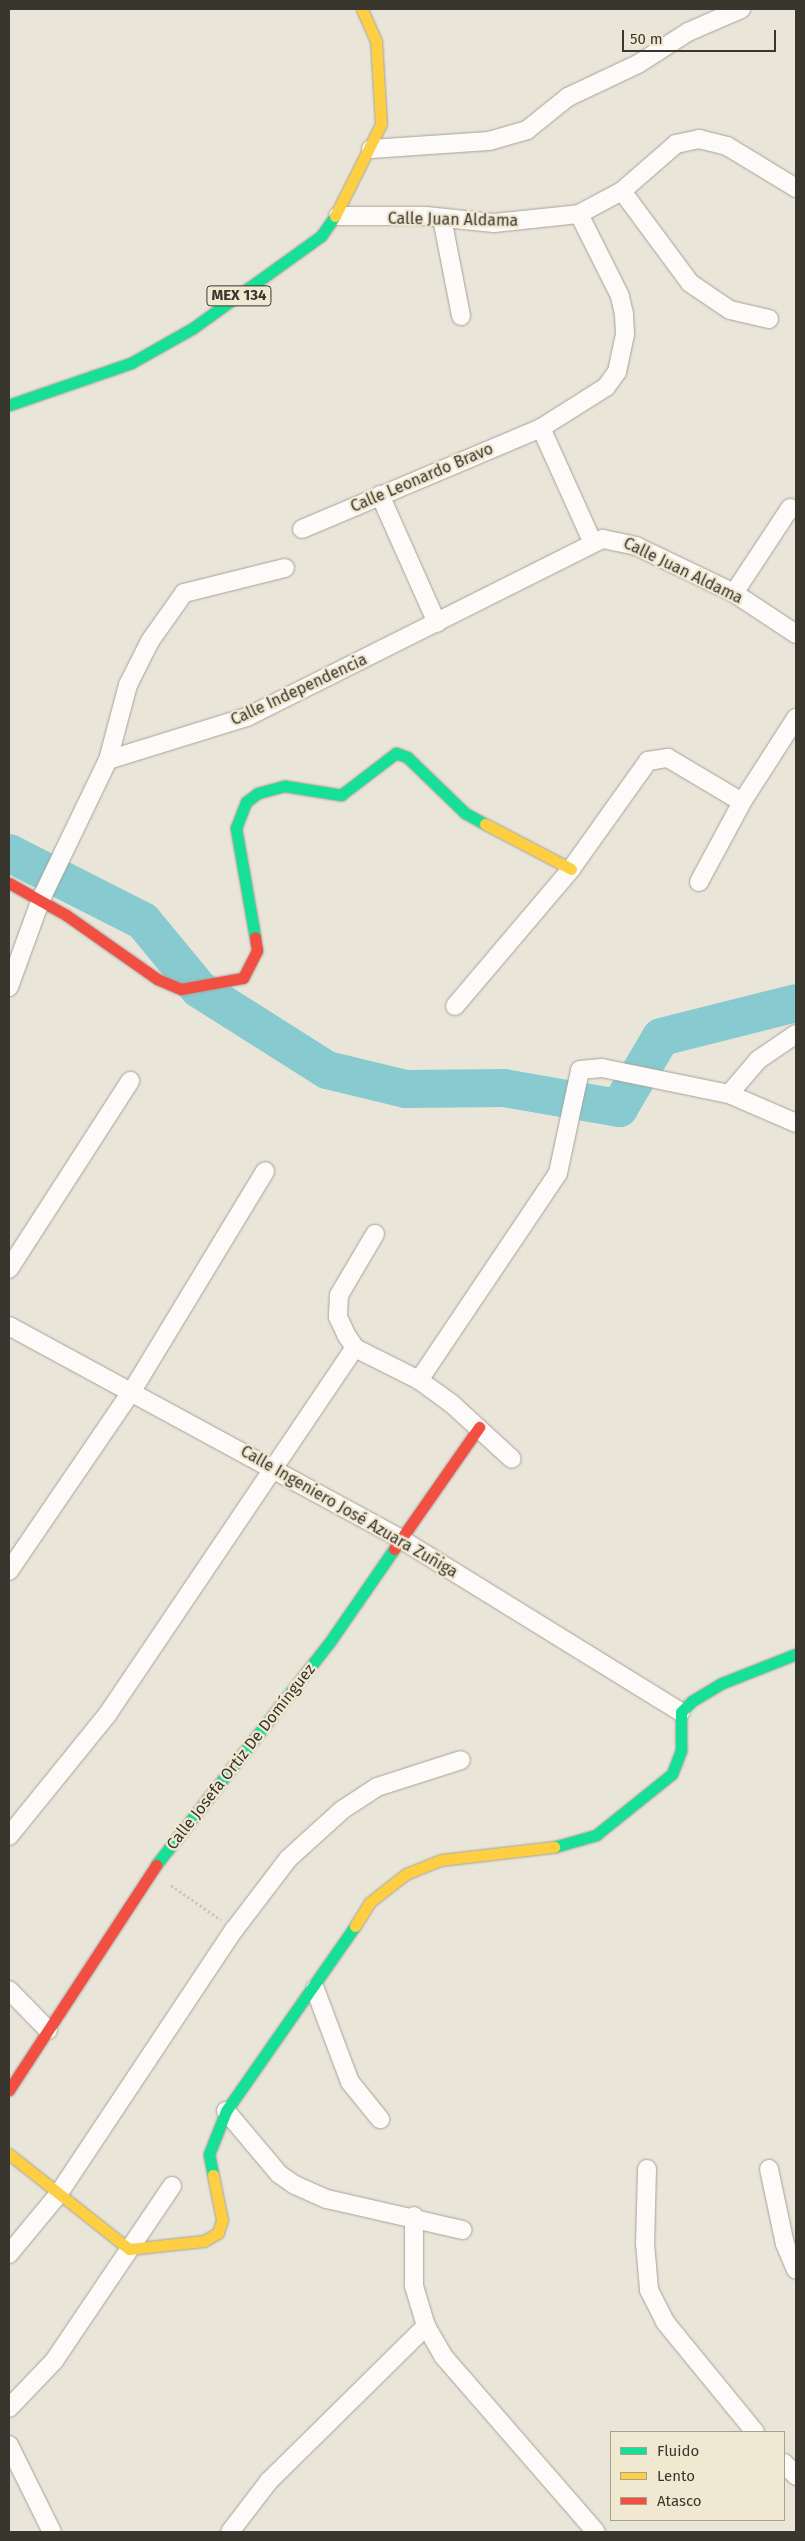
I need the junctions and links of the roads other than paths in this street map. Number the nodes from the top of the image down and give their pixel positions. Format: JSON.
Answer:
{"nodes":[{"id":1,"x":362,"y":9,"type":"edge"},
{"id":2,"x":741,"y":9,"type":"edge"},
{"id":3,"x":371,"y":149,"type":"junction"},
{"id":4,"x":796,"y":188,"type":"edge"},
{"id":5,"x":622,"y":191,"type":"junction"},
{"id":6,"x":579,"y":214,"type":"junction"},
{"id":7,"x":338,"y":216,"type":"junction"},
{"id":8,"x":442,"y":218,"type":"junction"},
{"id":9,"x":461,"y":316,"type":"dead end"},
{"id":10,"x":769,"y":319,"type":"dead end"},
{"id":11,"x":9,"y":405,"type":"edge"},
{"id":12,"x":541,"y":428,"type":"junction"},
{"id":13,"x":380,"y":495,"type":"junction"},
{"id":14,"x":790,"y":508,"type":"dead end"},
{"id":15,"x":302,"y":529,"type":"dead end"},
{"id":16,"x":593,"y":543,"type":"junction"},
{"id":17,"x":285,"y":568,"type":"dead end"},
{"id":18,"x":734,"y":593,"type":"junction"},
{"id":19,"x":437,"y":623,"type":"junction"},
{"id":20,"x":796,"y":634,"type":"edge"},
{"id":21,"x":796,"y":718,"type":"edge"},
{"id":22,"x":108,"y":760,"type":"junction"},
{"id":23,"x":742,"y":802,"type":"junction"},
{"id":24,"x":571,"y":869,"type":"junction"},
{"id":25,"x":699,"y":882,"type":"dead end"},
{"id":26,"x":9,"y":883,"type":"edge"},
{"id":27,"x":41,"y":898,"type":"junction"},
{"id":28,"x":9,"y":987,"type":"edge"},
{"id":29,"x":455,"y":1006,"type":"dead end"},
{"id":30,"x":796,"y":1034,"type":"edge"},
{"id":31,"x":130,"y":1081,"type":"dead end"},
{"id":32,"x":729,"y":1094,"type":"junction"},
{"id":33,"x":796,"y":1123,"type":"edge"},
{"id":34,"x":265,"y":1171,"type":"dead end"},
{"id":35,"x":375,"y":1234,"type":"dead end"},
{"id":36,"x":9,"y":1269,"type":"edge"},
{"id":37,"x":9,"y":1326,"type":"edge"},
{"id":38,"x":355,"y":1348,"type":"junction"},
{"id":39,"x":419,"y":1380,"type":"junction"},
{"id":40,"x":132,"y":1391,"type":"junction"},
{"id":41,"x":479,"y":1427,"type":"junction"},
{"id":42,"x":512,"y":1459,"type":"dead end"},
{"id":43,"x":276,"y":1469,"type":"junction"},
{"id":44,"x":399,"y":1538,"type":"junction"},
{"id":45,"x":9,"y":1571,"type":"edge"},
{"id":46,"x":796,"y":1654,"type":"edge"},
{"id":47,"x":681,"y":1712,"type":"junction"},
{"id":48,"x":461,"y":1760,"type":"dead end"},
{"id":49,"x":9,"y":1836,"type":"edge"},
{"id":50,"x":315,"y":1989,"type":"junction"},
{"id":51,"x":9,"y":1990,"type":"edge"},
{"id":52,"x":48,"y":2030,"type":"junction"},
{"id":53,"x":9,"y":2090,"type":"edge"},
{"id":54,"x":226,"y":2110,"type":"junction"},
{"id":55,"x":380,"y":2119,"type":"dead end"},
{"id":56,"x":9,"y":2154,"type":"edge"},
{"id":57,"x":647,"y":2169,"type":"dead end"},
{"id":58,"x":769,"y":2169,"type":"dead end"},
{"id":59,"x":172,"y":2186,"type":"dead end"},
{"id":60,"x":57,"y":2196,"type":"junction"},
{"id":61,"x":414,"y":2216,"type":"junction"},
{"id":62,"x":462,"y":2230,"type":"dead end"},
{"id":63,"x":129,"y":2249,"type":"junction"},
{"id":64,"x":9,"y":2254,"type":"edge"},
{"id":65,"x":796,"y":2270,"type":"edge"},
{"id":66,"x":426,"y":2326,"type":"junction"},
{"id":67,"x":9,"y":2408,"type":"edge"},
{"id":68,"x":755,"y":2431,"type":"edge"},
{"id":69,"x":9,"y":2445,"type":"edge"},
{"id":70,"x":785,"y":2464,"type":"edge"},
{"id":71,"x":796,"y":2476,"type":"edge"},
{"id":72,"x":52,"y":2532,"type":"edge"},
{"id":73,"x":230,"y":2532,"type":"edge"},
{"id":74,"x":596,"y":2532,"type":"edge"}],
"edges":[{"from":1,"to":3,"type":"street","number":"MEX 134"},
{"from":2,"to":3,"type":"street"},
{"from":3,"to":7,"type":"street","number":"MEX 134"},
{"from":4,"to":5,"type":"street"},
{"from":5,"to":6,"type":"street"},
{"from":5,"to":10,"type":"street"},
{"from":6,"to":8,"type":"street","name":"Calle Juan Aldama"},
{"from":6,"to":12,"type":"street"},
{"from":7,"to":8,"type":"street","name":"Calle Juan Aldama"},
{"from":7,"to":11,"type":"street","number":"MEX 134"},
{"from":8,"to":9,"type":"street"},
{"from":12,"to":13,"type":"street","name":"Calle Leonardo Bravo"},
{"from":12,"to":16,"type":"street"},
{"from":13,"to":15,"type":"street","name":"Calle Leonardo Bravo"},
{"from":13,"to":19,"type":"street"},
{"from":14,"to":18,"type":"street"},
{"from":16,"to":18,"type":"street","name":"Calle Juan Aldama"},
{"from":16,"to":19,"type":"street","name":"Calle Independencia"},
{"from":17,"to":22,"type":"street"},
{"from":18,"to":20,"type":"street","name":"Calle Juan Aldama"},
{"from":19,"to":22,"type":"street","name":"Calle Independencia"},
{"from":21,"to":23,"type":"street"},
{"from":22,"to":27,"type":"street"},
{"from":23,"to":24,"type":"street"},
{"from":23,"to":25,"type":"street"},
{"from":24,"to":27,"type":"street"},
{"from":24,"to":29,"type":"street"},
{"from":26,"to":27,"type":"street"},
{"from":27,"to":28,"type":"street"},
{"from":30,"to":32,"type":"street"},
{"from":31,"to":36,"type":"street"},
{"from":32,"to":33,"type":"street"},
{"from":32,"to":39,"type":"street"},
{"from":34,"to":40,"type":"street"},
{"from":35,"to":38,"type":"street"},
{"from":37,"to":40,"type":"street","name":"Calle Ingeniero José Azuara Zuñiga"},
{"from":38,"to":39,"type":"street"},
{"from":38,"to":43,"type":"street"},
{"from":39,"to":41,"type":"street"},
{"from":40,"to":43,"type":"street","name":"Calle Ingeniero José Azuara Zuñiga"},
{"from":40,"to":45,"type":"street"},
{"from":41,"to":42,"type":"street"},
{"from":41,"to":44,"type":"street","name":"Calle Josefa Ortiz De Domínguez"},
{"from":43,"to":44,"type":"street","name":"Calle Ingeniero José Azuara Zuñiga"},
{"from":43,"to":49,"type":"street"},
{"from":44,"to":47,"type":"street","name":"Calle Ingeniero José Azuara Zuñiga"},
{"from":44,"to":52,"type":"street","name":"Calle Josefa Ortiz De Domínguez"},
{"from":46,"to":47,"type":"street"},
{"from":47,"to":50,"type":"street"},
{"from":48,"to":60,"type":"street"},
{"from":50,"to":54,"type":"street"},
{"from":50,"to":55,"type":"street"},
{"from":51,"to":52,"type":"street"},
{"from":52,"to":53,"type":"street","name":"Calle Josefa Ortiz De Domínguez"},
{"from":54,"to":61,"type":"street"},
{"from":54,"to":63,"type":"street"},
{"from":56,"to":60,"type":"street"},
{"from":57,"to":68,"type":"street"},
{"from":58,"to":65,"type":"street"},
{"from":59,"to":63,"type":"street"},
{"from":60,"to":63,"type":"street"},
{"from":60,"to":64,"type":"street"},
{"from":61,"to":62,"type":"street"},
{"from":61,"to":66,"type":"street"},
{"from":63,"to":67,"type":"street"},
{"from":66,"to":73,"type":"street"},
{"from":66,"to":74,"type":"street"},
{"from":69,"to":72,"type":"street"},
{"from":70,"to":71,"type":"street"}]}
